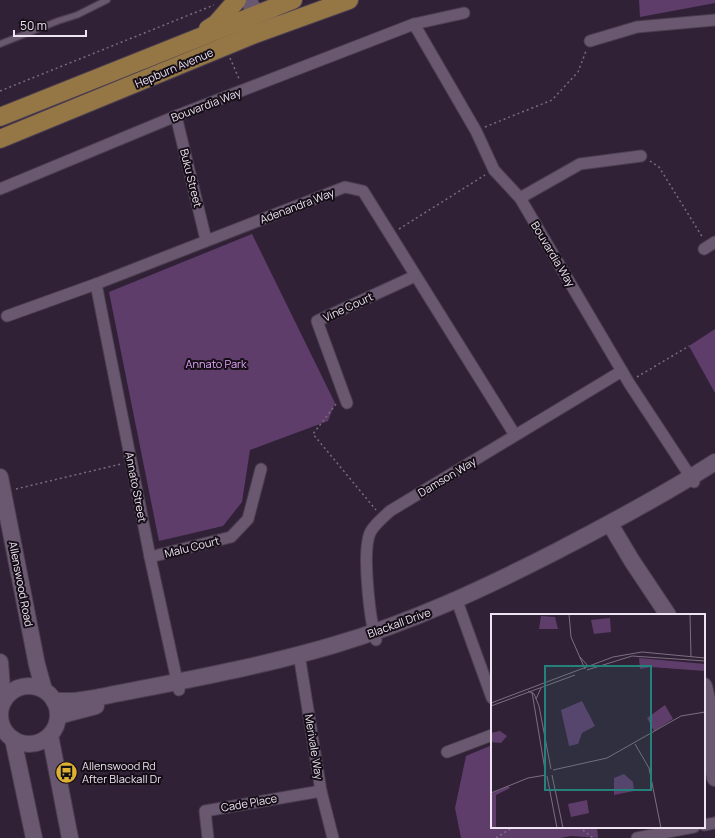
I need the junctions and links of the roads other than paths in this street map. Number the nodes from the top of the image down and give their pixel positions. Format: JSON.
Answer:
{"nodes":[{"id":1,"x":108,"y":0,"type":"edge"},
{"id":2,"x":237,"y":0,"type":"edge"},
{"id":3,"x":290,"y":0,"type":"edge"},
{"id":4,"x":349,"y":0,"type":"edge"},
{"id":5,"x":100,"y":2,"type":"edge"},
{"id":6,"x":257,"y":4,"type":"edge"},
{"id":7,"x":464,"y":13,"type":"dead end"},
{"id":8,"x":715,"y":20,"type":"edge"},
{"id":9,"x":279,"y":24,"type":"junction"},
{"id":10,"x":414,"y":24,"type":"junction"},
{"id":11,"x":255,"y":34,"type":"junction"},
{"id":12,"x":195,"y":39,"type":"junction"},
{"id":13,"x":590,"y":41,"type":"road end"},
{"id":14,"x":0,"y":44,"type":"edge"},
{"id":15,"x":176,"y":116,"type":"junction"},
{"id":16,"x":0,"y":117,"type":"edge"},
{"id":17,"x":0,"y":139,"type":"edge"},
{"id":18,"x":641,"y":156,"type":"road end"},
{"id":19,"x":0,"y":189,"type":"edge"},
{"id":20,"x":520,"y":198,"type":"junction"},
{"id":21,"x":206,"y":240,"type":"junction"},
{"id":22,"x":415,"y":276,"type":"junction"},
{"id":23,"x":96,"y":284,"type":"junction"},
{"id":24,"x":7,"y":316,"type":"dead end"},
{"id":25,"x":622,"y":370,"type":"junction"},
{"id":26,"x":345,"y":399,"type":"road end"},
{"id":27,"x":515,"y":435,"type":"junction"},
{"id":28,"x":715,"y":462,"type":"edge"},
{"id":29,"x":262,"y":469,"type":"dead end"},
{"id":30,"x":715,"y":471,"type":"edge"},
{"id":31,"x":693,"y":480,"type":"junction"},
{"id":32,"x":2,"y":485,"type":"edge"},
{"id":33,"x":608,"y":529,"type":"junction"},
{"id":34,"x":150,"y":557,"type":"junction"},
{"id":35,"x":458,"y":605,"type":"junction"},
{"id":36,"x":656,"y":614,"type":"edge"},
{"id":37,"x":667,"y":614,"type":"edge"},
{"id":38,"x":375,"y":636,"type":"junction"},
{"id":39,"x":300,"y":659,"type":"junction"},
{"id":40,"x":0,"y":662,"type":"edge"},
{"id":41,"x":178,"y":686,"type":"junction"},
{"id":42,"x":705,"y":690,"type":"edge"},
{"id":43,"x":49,"y":695,"type":"junction"},
{"id":44,"x":491,"y":695,"type":"edge"},
{"id":45,"x":1,"y":707,"type":"edge"},
{"id":46,"x":58,"y":716,"type":"junction"},
{"id":47,"x":705,"y":723,"type":"edge"},
{"id":48,"x":6,"y":734,"type":"edge"},
{"id":49,"x":715,"y":734,"type":"edge"},
{"id":50,"x":50,"y":735,"type":"junction"},
{"id":51,"x":491,"y":735,"type":"edge"},
{"id":52,"x":446,"y":752,"type":"dead end"},
{"id":53,"x":715,"y":778,"type":"edge"},
{"id":54,"x":321,"y":791,"type":"junction"},
{"id":55,"x":715,"y":823,"type":"edge"},
{"id":56,"x":705,"y":825,"type":"edge"},
{"id":57,"x":689,"y":828,"type":"edge"},
{"id":58,"x":34,"y":838,"type":"edge"},
{"id":59,"x":70,"y":838,"type":"edge"},
{"id":60,"x":208,"y":838,"type":"edge"},
{"id":61,"x":333,"y":838,"type":"edge"},
{"id":62,"x":637,"y":838,"type":"edge"}],
"edges":[{"from":1,"to":5,"type":"lane"},
{"from":2,"to":12,"type":"main road"},
{"from":3,"to":6,"type":"main road","name":"Hepburn Avenue"},
{"from":4,"to":9,"type":"main road","name":"Hepburn Avenue"},
{"from":5,"to":14,"type":"lane"},
{"from":6,"to":9,"type":"main road"},
{"from":6,"to":11,"type":"main road"},
{"from":6,"to":12,"type":"main road","name":"Hepburn Avenue"},
{"from":7,"to":10,"type":"street","name":"Bouvardia Way"},
{"from":8,"to":13,"type":"street"},
{"from":9,"to":11,"type":"main road","name":"Hepburn Avenue"},
{"from":10,"to":15,"type":"street","name":"Bouvardia Way"},
{"from":10,"to":20,"type":"street","name":"Bouvardia Way"},
{"from":11,"to":17,"type":"main road","name":"Hepburn Avenue"},
{"from":12,"to":16,"type":"main road","name":"Hepburn Avenue"},
{"from":15,"to":19,"type":"street","name":"Bouvardia Way"},
{"from":15,"to":21,"type":"street","name":"Buku Street"},
{"from":18,"to":20,"type":"street"},
{"from":20,"to":25,"type":"street","name":"Bouvardia Way"},
{"from":21,"to":22,"type":"street","name":"Adenandra Way"},
{"from":21,"to":23,"type":"street","name":"Adenandra Way"},
{"from":22,"to":26,"type":"street","name":"Vine Court"},
{"from":22,"to":27,"type":"street","name":"Adenandra Way"},
{"from":23,"to":24,"type":"street","name":"Adenandra Way"},
{"from":23,"to":34,"type":"street","name":"Annato Street"},
{"from":25,"to":27,"type":"street","name":"Damson Way"},
{"from":25,"to":31,"type":"street","name":"Bouvardia Way"},
{"from":27,"to":38,"type":"street","name":"Damson Way"},
{"from":28,"to":31,"type":"main road","name":"Blackall Drive"},
{"from":29,"to":34,"type":"street","name":"Malu Court"},
{"from":30,"to":31,"type":"main road","name":"Blackall Drive"},
{"from":31,"to":33,"type":"main road","name":"Blackall Drive"},
{"from":32,"to":43,"type":"main road","name":"Allenswood Road"},
{"from":33,"to":35,"type":"main road","name":"Blackall Drive"},
{"from":33,"to":36,"type":"main road"},
{"from":33,"to":37,"type":"main road"},
{"from":34,"to":41,"type":"street","name":"Annato Street"},
{"from":35,"to":38,"type":"main road","name":"Blackall Drive"},
{"from":35,"to":44,"type":"street"},
{"from":38,"to":39,"type":"main road","name":"Blackall Drive"},
{"from":39,"to":41,"type":"main road","name":"Blackall Drive"},
{"from":39,"to":54,"type":"street","name":"Merivale Way"},
{"from":40,"to":45,"type":"main road"},
{"from":41,"to":43,"type":"main road","name":"Blackall Drive"},
{"from":41,"to":46,"type":"main road","name":"Blackall Drive"},
{"from":42,"to":49,"type":"main road"},
{"from":43,"to":45,"type":"main road"},
{"from":43,"to":46,"type":"main road"},
{"from":45,"to":48,"type":"main road"},
{"from":46,"to":50,"type":"main road"},
{"from":47,"to":53,"type":"main road"},
{"from":48,"to":50,"type":"main road"},
{"from":48,"to":58,"type":"main road"},
{"from":50,"to":59,"type":"main road"},
{"from":51,"to":52,"type":"street"},
{"from":54,"to":60,"type":"street","name":"Cade Place"},
{"from":54,"to":61,"type":"street","name":"Merivale Way"},
{"from":55,"to":56,"type":"street"},
{"from":57,"to":62,"type":"street"}]}
